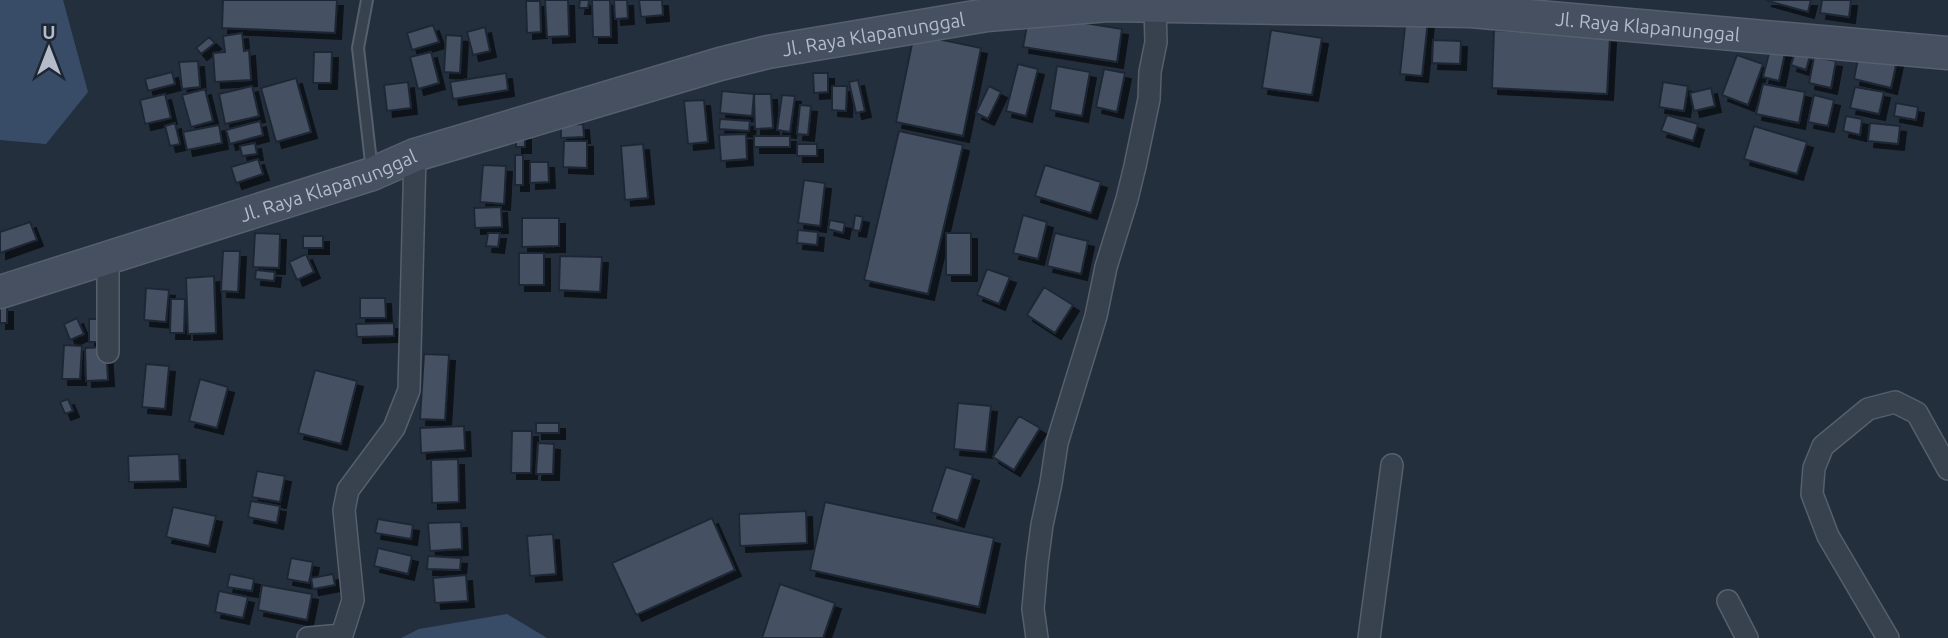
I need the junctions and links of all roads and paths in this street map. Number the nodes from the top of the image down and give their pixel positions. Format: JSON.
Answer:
{"nodes":[{"id":1,"x":367,"y":0,"type":"edge"},
{"id":2,"x":1052,"y":5,"type":"edge"},
{"id":3,"x":1154,"y":6,"type":"junction"},
{"id":4,"x":1948,"y":53,"type":"edge"},
{"id":5,"x":415,"y":155,"type":"junction"},
{"id":6,"x":372,"y":174,"type":"junction"},
{"id":7,"x":108,"y":258,"type":"junction"},
{"id":8,"x":0,"y":292,"type":"edge"},
{"id":9,"x":108,"y":352,"type":"dead end"},
{"id":10,"x":1392,"y":466,"type":"dead end"},
{"id":11,"x":1948,"y":469,"type":"edge"},
{"id":12,"x":1728,"y":601,"type":"dead end"},
{"id":13,"x":308,"y":638,"type":"edge"},
{"id":14,"x":1037,"y":638,"type":"edge"},
{"id":15,"x":1369,"y":638,"type":"edge"},
{"id":16,"x":1747,"y":638,"type":"edge"},
{"id":17,"x":1888,"y":638,"type":"edge"}],
"edges":[{"from":1,"to":6,"type":"lane"},
{"from":2,"to":3,"type":"street","name":"Jl. Raya Klapanunggal"},
{"from":2,"to":5,"type":"street","name":"Jl. Raya Klapanunggal"},
{"from":3,"to":4,"type":"street","name":"Jl. Raya Klapanunggal"},
{"from":3,"to":14,"type":"street"},
{"from":5,"to":6,"type":"street","name":"Jl. Raya Klapanunggal"},
{"from":5,"to":13,"type":"street"},
{"from":6,"to":7,"type":"street","name":"Jl. Raya Klapanunggal"},
{"from":7,"to":8,"type":"street","name":"Jl. Raya Klapanunggal"},
{"from":7,"to":9,"type":"street"},
{"from":10,"to":15,"type":"street"},
{"from":11,"to":17,"type":"street"},
{"from":12,"to":16,"type":"street"}]}
